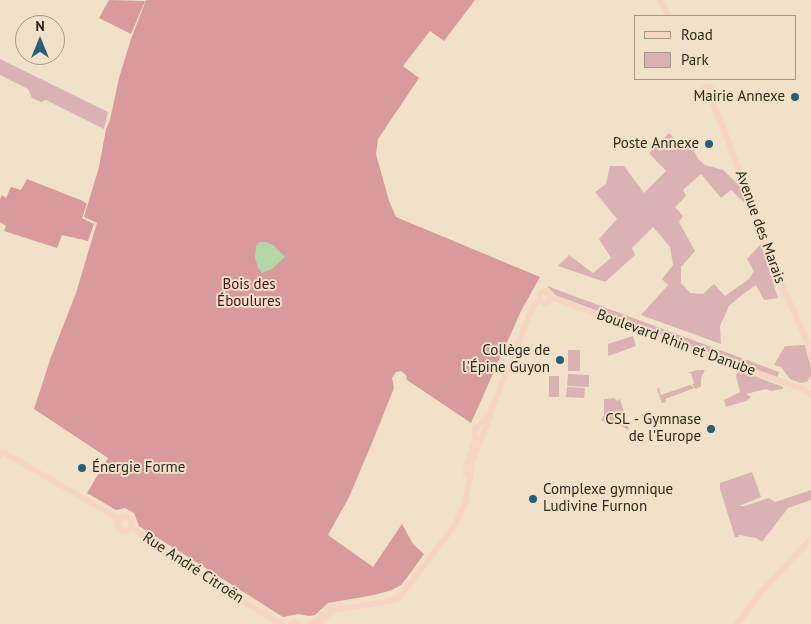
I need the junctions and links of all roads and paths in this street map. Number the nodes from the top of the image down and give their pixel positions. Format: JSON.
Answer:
{"nodes":[{"id":1,"x":660,"y":0,"type":"edge"},
{"id":2,"x":668,"y":15,"type":"edge"},
{"id":3,"x":702,"y":80,"type":"edge"},
{"id":4,"x":811,"y":357,"type":"edge"},
{"id":5,"x":811,"y":387,"type":"edge"},
{"id":6,"x":802,"y":389,"type":"junction"},
{"id":7,"x":811,"y":394,"type":"edge"},
{"id":8,"x":490,"y":413,"type":"junction"},
{"id":9,"x":478,"y":424,"type":"junction"},
{"id":10,"x":481,"y":432,"type":"junction"},
{"id":11,"x":2,"y":454,"type":"edge"},
{"id":12,"x":119,"y":520,"type":"junction"},
{"id":13,"x":131,"y":527,"type":"junction"},
{"id":14,"x":811,"y":539,"type":"edge"},
{"id":15,"x":328,"y":612,"type":"junction"},
{"id":16,"x":280,"y":624,"type":"edge"},
{"id":17,"x":291,"y":624,"type":"edge"},
{"id":18,"x":300,"y":624,"type":"edge"},
{"id":19,"x":309,"y":624,"type":"edge"},
{"id":20,"x":317,"y":624,"type":"edge"},
{"id":21,"x":737,"y":624,"type":"edge"}],
"edges":[{"from":1,"to":2,"type":"main road"},
{"from":3,"to":4,"type":"main road","name":"Avenue des Marais"},
{"from":5,"to":6,"type":"main road"},
{"from":6,"to":7,"type":"main road","name":"Boulevard Rhin et Danube"},
{"from":6,"to":8,"type":"main road","name":"Boulevard Rhin et Danube"},
{"from":8,"to":9,"type":"main road"},
{"from":8,"to":10,"type":"main road"},
{"from":9,"to":10,"type":"main road"},
{"from":9,"to":10,"type":"main road"},
{"from":10,"to":15,"type":"main road"},
{"from":11,"to":12,"type":"main road"},
{"from":12,"to":13,"type":"main road"},
{"from":12,"to":13,"type":"main road"},
{"from":13,"to":16,"type":"main road","name":"Rue André Citroën"},
{"from":14,"to":21,"type":"main road"},
{"from":15,"to":19,"type":"main road"},
{"from":15,"to":20,"type":"main road"},
{"from":17,"to":18,"type":"main road"}]}
